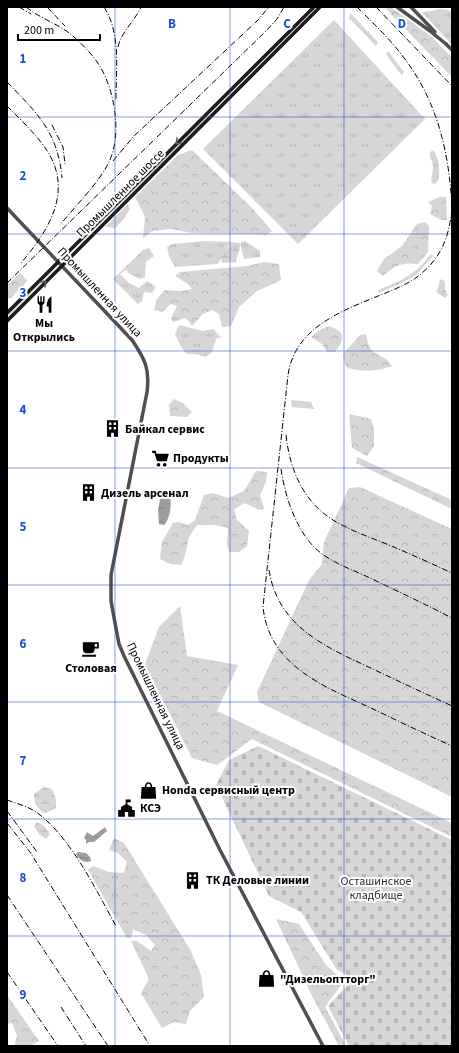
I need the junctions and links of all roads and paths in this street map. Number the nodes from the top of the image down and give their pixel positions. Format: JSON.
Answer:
{"nodes":[{"id":1,"x":314,"y":7,"type":"edge"},
{"id":2,"x":320,"y":7,"type":"edge"},
{"id":3,"x":396,"y":7,"type":"edge"},
{"id":4,"x":411,"y":7,"type":"edge"},
{"id":5,"x":446,"y":44,"type":"junction"},
{"id":6,"x":452,"y":50,"type":"edge"},
{"id":7,"x":247,"y":77,"type":"junction"},
{"id":8,"x":7,"y":208,"type":"edge"},
{"id":9,"x":58,"y":261,"type":"junction"},
{"id":10,"x":61,"y":265,"type":"junction"},
{"id":11,"x":7,"y":313,"type":"edge"},
{"id":12,"x":7,"y":321,"type":"edge"},
{"id":13,"x":323,"y":1046,"type":"edge"}],
"edges":[{"from":1,"to":7,"type":"main road"},
{"from":2,"to":7,"type":"main road"},
{"from":3,"to":5,"type":"street"},
{"from":4,"to":5,"type":"street"},
{"from":5,"to":6,"type":"street"},
{"from":7,"to":9,"type":"main road","name":"Промышленное шоссе","one_way":true},
{"from":7,"to":10,"type":"main road","name":"Промышленное шоссе"},
{"from":8,"to":9,"type":"street","name":"Промышленная улица"},
{"from":9,"to":10,"type":"street","name":"Промышленная улица"},
{"from":9,"to":11,"type":"main road","name":"Промышленное шоссе"},
{"from":12,"to":10,"type":"main road","name":"Промышленное шоссе","one_way":true},
{"from":10,"to":13,"type":"street","name":"Промышленная улица"}]}
